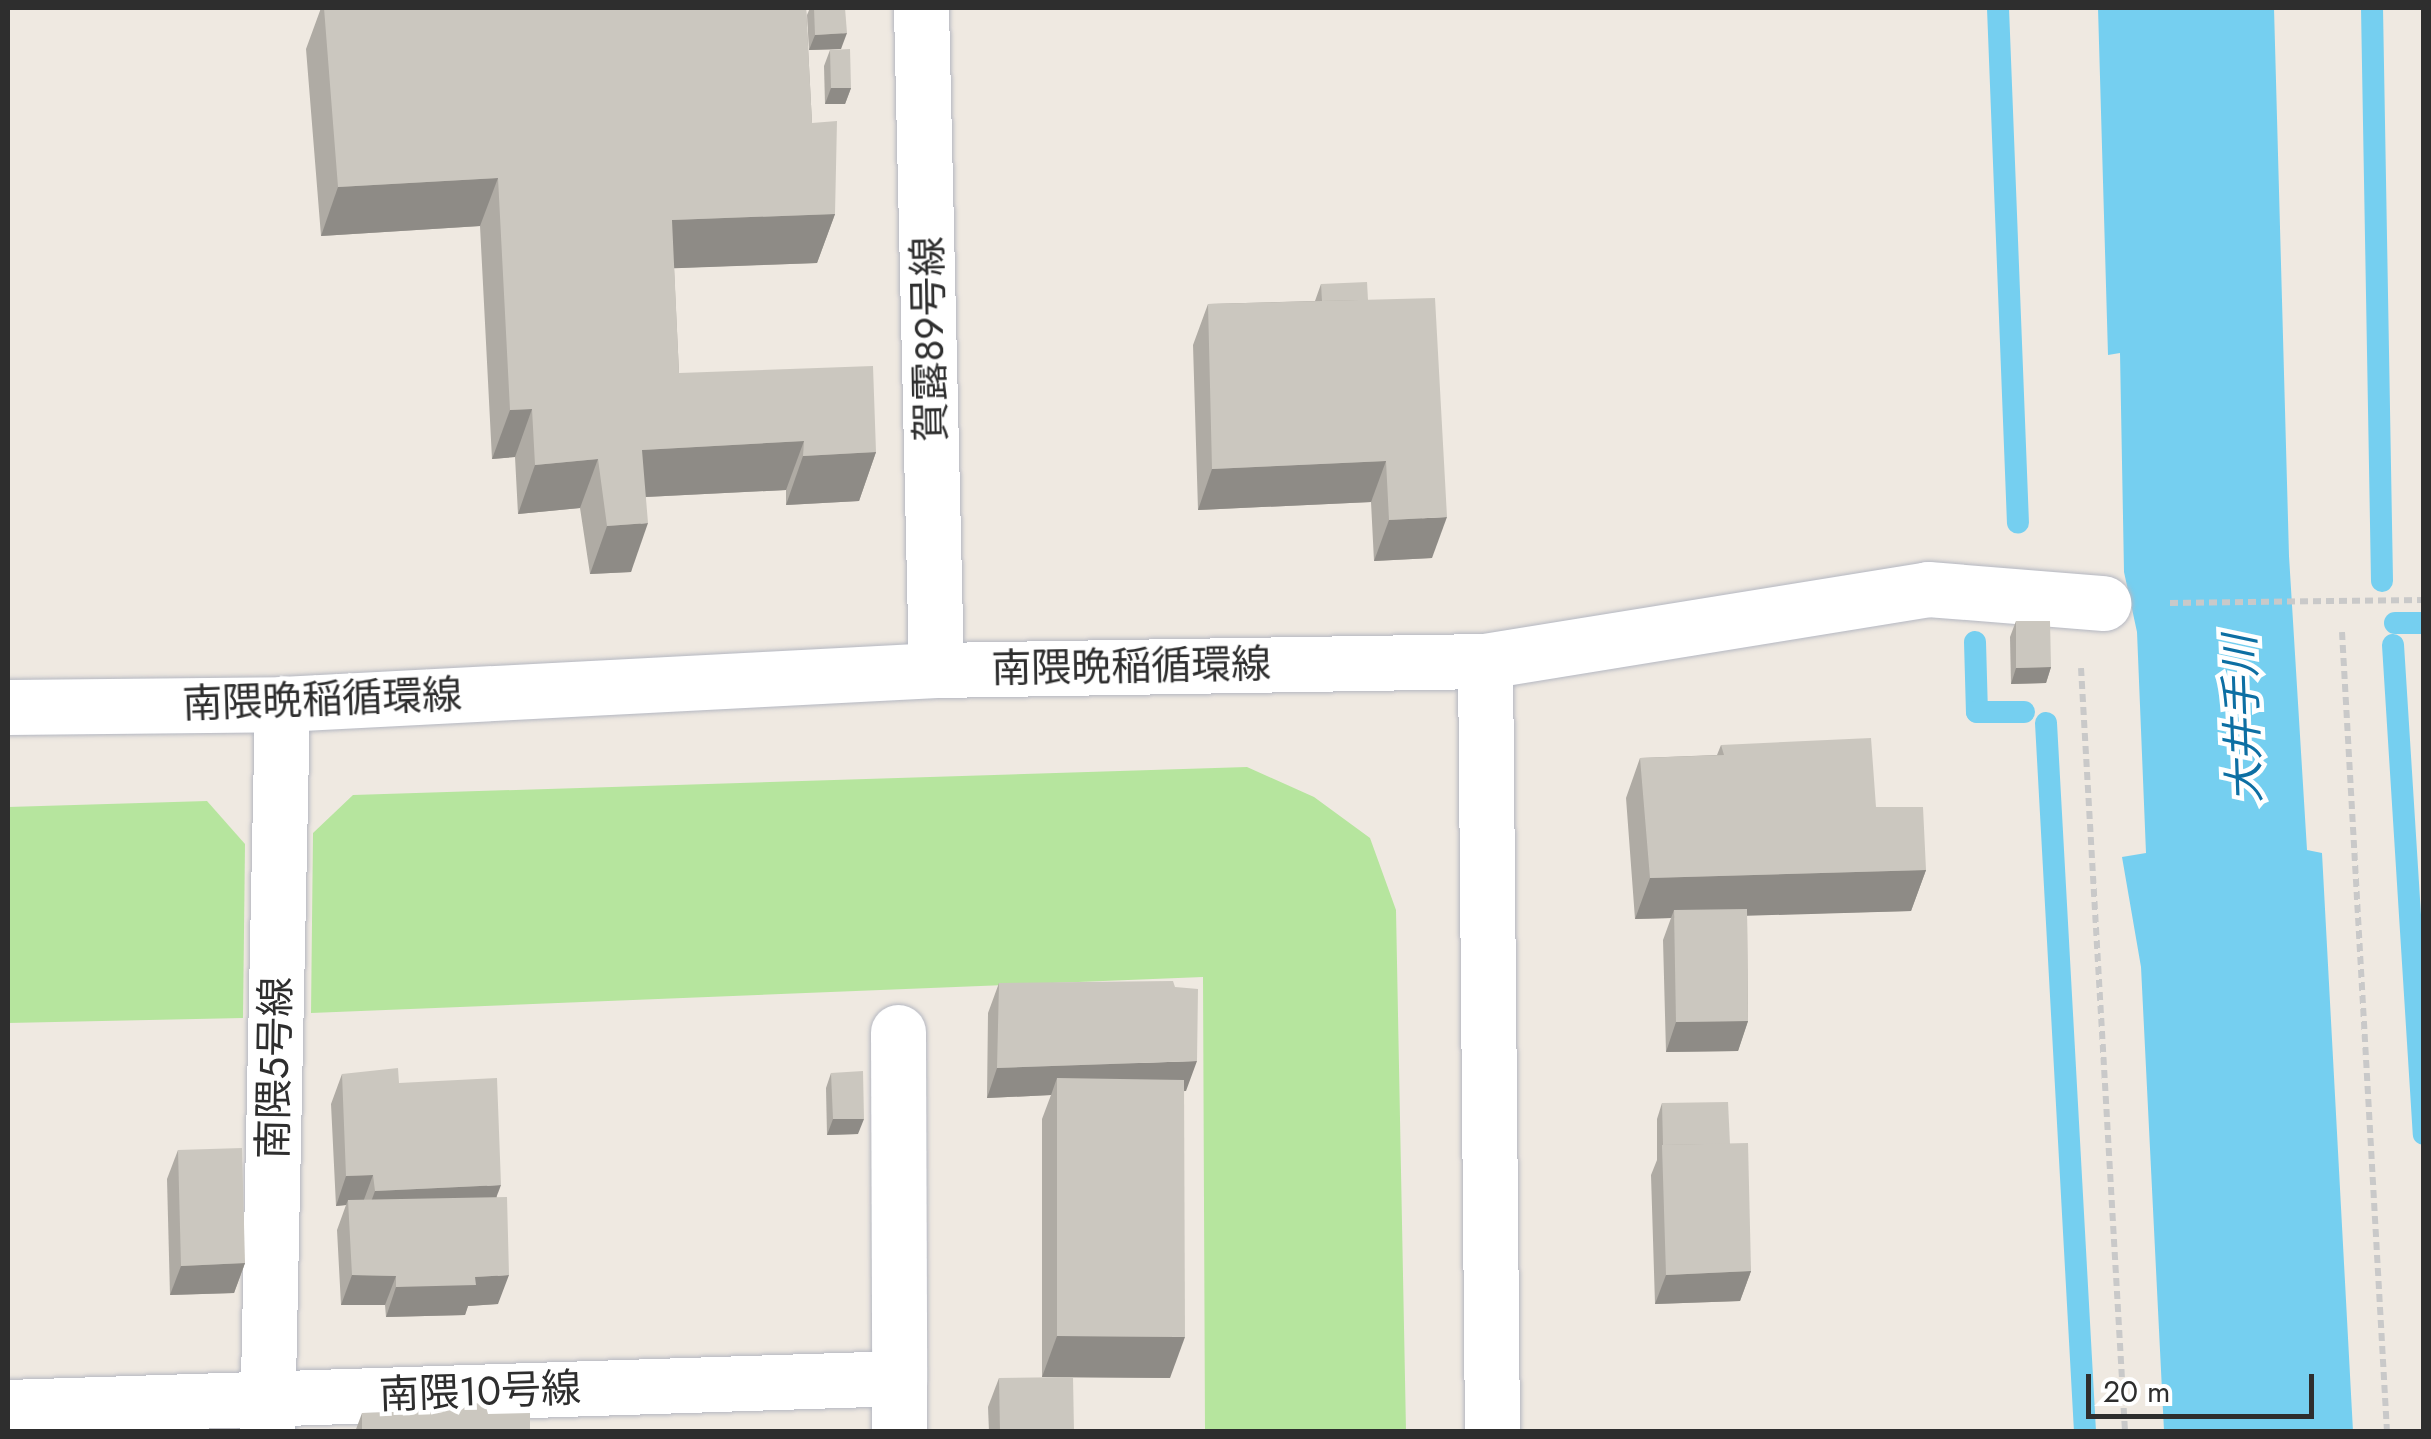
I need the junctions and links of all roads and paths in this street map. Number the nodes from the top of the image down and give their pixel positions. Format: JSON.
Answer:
{"nodes":[{"id":1,"x":921,"y":8,"type":"edge"},
{"id":2,"x":2424,"y":600,"type":"edge"},
{"id":3,"x":2089,"y":603,"type":"junction"},
{"id":4,"x":2342,"y":632,"type":"dead end"},
{"id":5,"x":1484,"y":661,"type":"junction"},
{"id":6,"x":936,"y":670,"type":"junction"},
{"id":7,"x":282,"y":704,"type":"junction"},
{"id":8,"x":8,"y":708,"type":"edge"},
{"id":9,"x":898,"y":1032,"type":"dead end"},
{"id":10,"x":899,"y":1378,"type":"junction"},
{"id":11,"x":8,"y":1406,"type":"edge"},
{"id":12,"x":267,"y":1414,"type":"edge"},
{"id":13,"x":899,"y":1432,"type":"edge"},
{"id":14,"x":1492,"y":1432,"type":"edge"},
{"id":15,"x":2125,"y":1432,"type":"edge"},
{"id":16,"x":2386,"y":1432,"type":"edge"}],
"edges":[{"from":1,"to":6,"type":"street","name":"賀露89号線"},
{"from":2,"to":3,"type":"path"},
{"from":3,"to":5,"type":"street","name":"南隈晩稲循環線"},
{"from":3,"to":15,"type":"path"},
{"from":4,"to":16,"type":"path"},
{"from":5,"to":6,"type":"street","name":"南隈晩稲循環線"},
{"from":5,"to":14,"type":"street"},
{"from":6,"to":7,"type":"street","name":"南隈晩稲循環線"},
{"from":7,"to":8,"type":"street","name":"南隈晩稲循環線"},
{"from":7,"to":12,"type":"street","name":"南隈5号線"},
{"from":9,"to":10,"type":"street"},
{"from":10,"to":12,"type":"street","name":"南隈10号線"},
{"from":10,"to":13,"type":"street"},
{"from":11,"to":12,"type":"street","name":"南隈10号線"}]}
